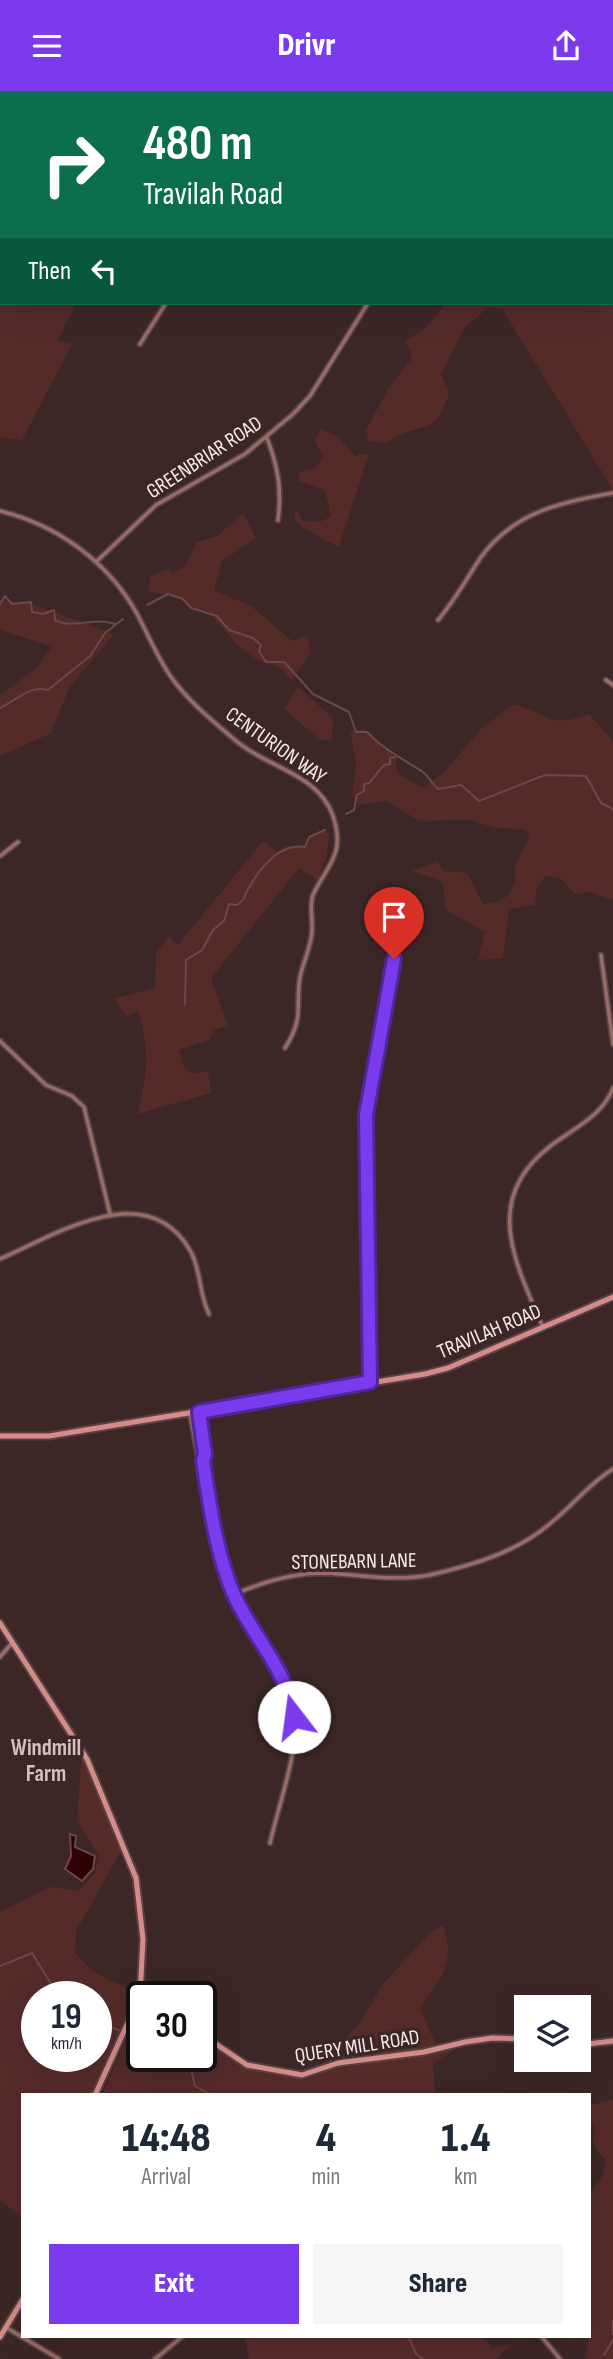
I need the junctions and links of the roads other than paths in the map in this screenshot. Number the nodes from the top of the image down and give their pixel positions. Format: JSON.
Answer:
{"nodes":[{"id":1,"x":165,"y":305,"type":"edge"},
{"id":2,"x":367,"y":305,"type":"edge"},
{"id":3,"x":140,"y":344,"type":"dead end"},
{"id":4,"x":267,"y":438,"type":"junction"},
{"id":5,"x":613,"y":493,"type":"edge"},
{"id":6,"x":0,"y":511,"type":"edge"},
{"id":7,"x":278,"y":520,"type":"dead end"},
{"id":8,"x":96,"y":562,"type":"junction"},
{"id":9,"x":438,"y":619,"type":"dead end"},
{"id":10,"x":606,"y":680,"type":"dead end"},
{"id":11,"x":613,"y":685,"type":"edge"},
{"id":12,"x":18,"y":842,"type":"dead end"},
{"id":13,"x":0,"y":856,"type":"edge"},
{"id":14,"x":390,"y":946,"type":"dead end"},
{"id":15,"x":601,"y":955,"type":"dead end"},
{"id":16,"x":0,"y":1041,"type":"edge"},
{"id":17,"x":613,"y":1044,"type":"edge"},
{"id":18,"x":285,"y":1048,"type":"dead end"},
{"id":19,"x":613,"y":1088,"type":"edge"},
{"id":20,"x":110,"y":1214,"type":"junction"},
{"id":21,"x":0,"y":1259,"type":"edge"},
{"id":22,"x":613,"y":1297,"type":"edge"},
{"id":23,"x":209,"y":1314,"type":"dead end"},
{"id":24,"x":542,"y":1325,"type":"junction"},
{"id":25,"x":370,"y":1382,"type":"junction"},
{"id":26,"x":199,"y":1412,"type":"junction"},
{"id":27,"x":190,"y":1414,"type":"junction"},
{"id":28,"x":0,"y":1436,"type":"edge"},
{"id":29,"x":203,"y":1461,"type":"junction"},
{"id":30,"x":613,"y":1469,"type":"edge"},
{"id":31,"x":234,"y":1594,"type":"junction"},
{"id":32,"x":0,"y":1623,"type":"edge"},
{"id":33,"x":12,"y":1643,"type":"junction"},
{"id":34,"x":0,"y":1657,"type":"edge"},
{"id":35,"x":270,"y":1843,"type":"dead end"},
{"id":36,"x":143,"y":1981,"type":"edge"},
{"id":37,"x":126,"y":2031,"type":"edge"},
{"id":38,"x":514,"y":2039,"type":"edge"},
{"id":39,"x":613,"y":2041,"type":"edge"},
{"id":40,"x":591,"y":2044,"type":"edge"},
{"id":41,"x":217,"y":2045,"type":"edge"},
{"id":42,"x":96,"y":2093,"type":"edge"},
{"id":43,"x":21,"y":2302,"type":"edge"},
{"id":44,"x":7,"y":2327,"type":"junction"},
{"id":45,"x":21,"y":2336,"type":"edge"},
{"id":46,"x":0,"y":2337,"type":"edge"},
{"id":47,"x":25,"y":2338,"type":"edge"},
{"id":48,"x":181,"y":2338,"type":"edge"},
{"id":49,"x":543,"y":2338,"type":"edge"},
{"id":50,"x":59,"y":2359,"type":"edge"},
{"id":51,"x":155,"y":2359,"type":"edge"},
{"id":52,"x":560,"y":2359,"type":"edge"}],
"edges":[{"from":1,"to":3,"type":"street"},
{"from":2,"to":4,"type":"street","name":"GREENBRIAR ROAD"},
{"from":4,"to":7,"type":"street"},
{"from":4,"to":8,"type":"street","name":"GREENBRIAR ROAD"},
{"from":5,"to":9,"type":"street"},
{"from":6,"to":8,"type":"street","name":"CENTURION WAY"},
{"from":8,"to":18,"type":"street","name":"CENTURION WAY"},
{"from":10,"to":11,"type":"street"},
{"from":12,"to":13,"type":"street"},
{"from":14,"to":25,"type":"street"},
{"from":15,"to":17,"type":"street"},
{"from":16,"to":20,"type":"street"},
{"from":19,"to":24,"type":"street"},
{"from":20,"to":21,"type":"street"},
{"from":20,"to":23,"type":"street"},
{"from":22,"to":24,"type":"street","name":"TRAVILAH ROAD"},
{"from":24,"to":25,"type":"street","name":"TRAVILAH ROAD"},
{"from":25,"to":26,"type":"street","name":"TRAVILAH ROAD"},
{"from":26,"to":27,"type":"street","name":"TRAVILAH ROAD"},
{"from":26,"to":29,"type":"street"},
{"from":27,"to":28,"type":"street","name":"TRAVILAH ROAD"},
{"from":27,"to":29,"type":"street"},
{"from":29,"to":31,"type":"street"},
{"from":30,"to":31,"type":"street","name":"STONEBARN LANE"},
{"from":31,"to":35,"type":"street"},
{"from":32,"to":33,"type":"street"},
{"from":33,"to":34,"type":"street"},
{"from":33,"to":36,"type":"street"},
{"from":37,"to":42,"type":"street"},
{"from":38,"to":41,"type":"street","name":"QUERY MILL ROAD"},
{"from":39,"to":40,"type":"street"},
{"from":43,"to":44,"type":"street"},
{"from":44,"to":45,"type":"street"},
{"from":44,"to":46,"type":"street"},
{"from":47,"to":50,"type":"street"},
{"from":48,"to":51,"type":"street"},
{"from":49,"to":52,"type":"street"}]}
